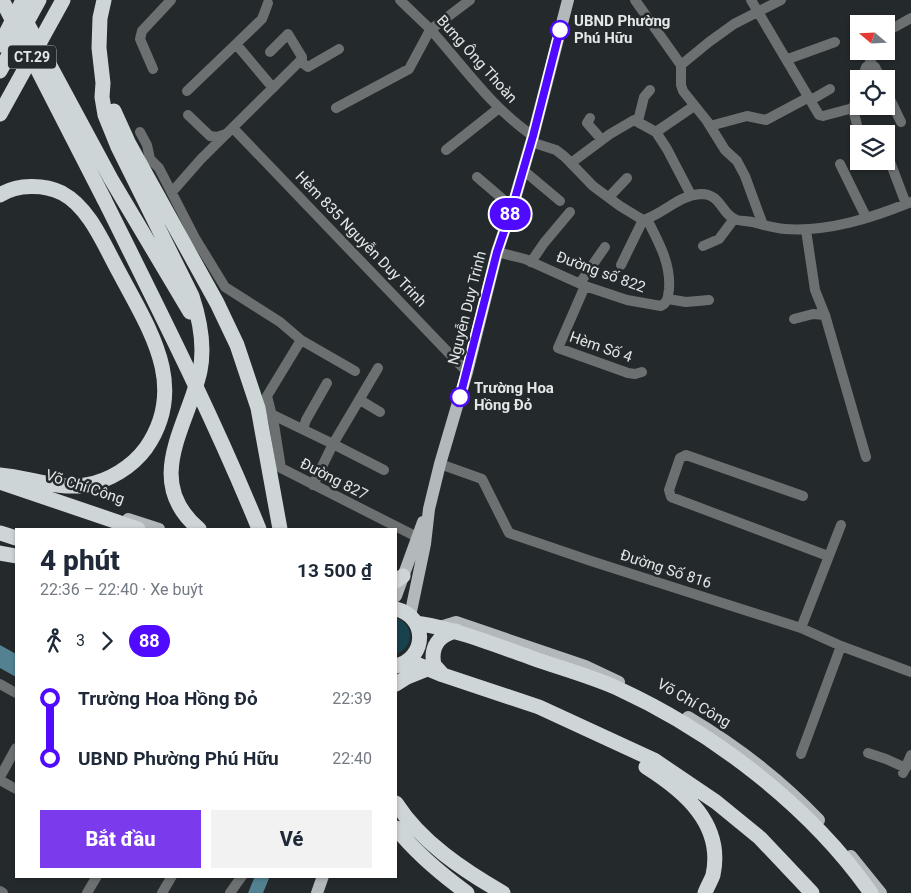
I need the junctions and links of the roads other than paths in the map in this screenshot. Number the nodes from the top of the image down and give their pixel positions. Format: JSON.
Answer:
{"nodes":[{"id":1,"x":2,"y":0,"type":"edge"},
{"id":2,"x":15,"y":0,"type":"edge"},
{"id":3,"x":23,"y":0,"type":"edge"},
{"id":4,"x":39,"y":0,"type":"edge"},
{"id":5,"x":63,"y":0,"type":"edge"},
{"id":6,"x":104,"y":0,"type":"edge"},
{"id":7,"x":171,"y":0,"type":"edge"},
{"id":8,"x":400,"y":0,"type":"edge"},
{"id":9,"x":470,"y":0,"type":"edge"},
{"id":10,"x":635,"y":0,"type":"edge"},
{"id":11,"x":751,"y":0,"type":"edge"},
{"id":12,"x":781,"y":0,"type":"edge"},
{"id":13,"x":565,"y":1,"type":"edge"},
{"id":14,"x":268,"y":3,"type":"dead end"},
{"id":15,"x":758,"y":11,"type":"junction"},
{"id":16,"x":911,"y":18,"type":"edge"},
{"id":17,"x":895,"y":27,"type":"dead end"},
{"id":18,"x":430,"y":30,"type":"junction"},
{"id":19,"x":835,"y":42,"type":"dead end"},
{"id":20,"x":236,"y":44,"type":"junction"},
{"id":21,"x":0,"y":45,"type":"edge"},
{"id":22,"x":339,"y":49,"type":"dead end"},
{"id":23,"x":270,"y":52,"type":"dead end"},
{"id":24,"x":788,"y":59,"type":"junction"},
{"id":25,"x":871,"y":60,"type":"edge"},
{"id":26,"x":301,"y":62,"type":"junction"},
{"id":27,"x":681,"y":65,"type":"junction"},
{"id":28,"x":869,"y":65,"type":"junction"},
{"id":29,"x":153,"y":69,"type":"dead end"},
{"id":30,"x":865,"y":70,"type":"edge"},
{"id":31,"x":877,"y":70,"type":"edge"},
{"id":32,"x":0,"y":71,"type":"edge"},
{"id":33,"x":103,"y":83,"type":"junction"},
{"id":34,"x":273,"y":88,"type":"junction"},
{"id":35,"x":830,"y":89,"type":"dead end"},
{"id":36,"x":650,"y":90,"type":"dead end"},
{"id":37,"x":187,"y":92,"type":"dead end"},
{"id":38,"x":810,"y":98,"type":"junction"},
{"id":39,"x":694,"y":106,"type":"junction"},
{"id":40,"x":336,"y":108,"type":"dead end"},
{"id":41,"x":499,"y":108,"type":"junction"},
{"id":42,"x":850,"y":109,"type":"edge"},
{"id":43,"x":895,"y":110,"type":"edge"},
{"id":44,"x":0,"y":114,"type":"edge"},
{"id":45,"x":188,"y":115,"type":"dead end"},
{"id":46,"x":590,"y":118,"type":"dead end"},
{"id":47,"x":638,"y":121,"type":"junction"},
{"id":48,"x":901,"y":122,"type":"dead end"},
{"id":49,"x":710,"y":126,"type":"junction"},
{"id":50,"x":230,"y":131,"type":"junction"},
{"id":51,"x":140,"y":132,"type":"dead end"},
{"id":52,"x":656,"y":132,"type":"junction"},
{"id":53,"x":532,"y":139,"type":"junction"},
{"id":54,"x":602,"y":140,"type":"junction"},
{"id":55,"x":446,"y":150,"type":"dead end"},
{"id":56,"x":571,"y":163,"type":"junction"},
{"id":57,"x":840,"y":164,"type":"dead end"},
{"id":58,"x":523,"y":170,"type":"junction"},
{"id":59,"x":894,"y":170,"type":"edge"},
{"id":60,"x":477,"y":177,"type":"dead end"},
{"id":61,"x":627,"y":178,"type":"dead end"},
{"id":62,"x":172,"y":192,"type":"junction"},
{"id":63,"x":0,"y":195,"type":"edge"},
{"id":64,"x":691,"y":195,"type":"junction"},
{"id":65,"x":609,"y":197,"type":"junction"},
{"id":66,"x":560,"y":201,"type":"dead end"},
{"id":67,"x":908,"y":203,"type":"edge"},
{"id":68,"x":513,"y":205,"type":"junction"},
{"id":69,"x":570,"y":212,"type":"dead end"},
{"id":70,"x":866,"y":217,"type":"junction"},
{"id":71,"x":645,"y":219,"type":"junction"},
{"id":72,"x":734,"y":219,"type":"junction"},
{"id":73,"x":763,"y":225,"type":"junction"},
{"id":74,"x":806,"y":230,"type":"junction"},
{"id":75,"x":703,"y":246,"type":"dead end"},
{"id":76,"x":605,"y":247,"type":"dead end"},
{"id":77,"x":497,"y":252,"type":"junction"},
{"id":78,"x":531,"y":262,"type":"junction"},
{"id":79,"x":621,"y":265,"type":"dead end"},
{"id":80,"x":582,"y":285,"type":"junction"},
{"id":81,"x":668,"y":300,"type":"junction"},
{"id":82,"x":709,"y":300,"type":"dead end"},
{"id":83,"x":825,"y":315,"type":"junction"},
{"id":84,"x":794,"y":319,"type":"dead end"},
{"id":85,"x":300,"y":340,"type":"junction"},
{"id":86,"x":378,"y":368,"type":"dead end"},
{"id":87,"x":200,"y":370,"type":"junction"},
{"id":88,"x":355,"y":370,"type":"dead end"},
{"id":89,"x":467,"y":372,"type":"junction"},
{"id":90,"x":642,"y":372,"type":"dead end"},
{"id":91,"x":328,"y":383,"type":"dead end"},
{"id":92,"x":360,"y":400,"type":"junction"},
{"id":93,"x":380,"y":412,"type":"dead end"},
{"id":94,"x":272,"y":414,"type":"junction"},
{"id":95,"x":303,"y":429,"type":"junction"},
{"id":96,"x":333,"y":444,"type":"junction"},
{"id":97,"x":866,"y":457,"type":"dead end"},
{"id":98,"x":440,"y":464,"type":"junction"},
{"id":99,"x":384,"y":470,"type":"dead end"},
{"id":100,"x":0,"y":479,"type":"edge"},
{"id":101,"x":313,"y":485,"type":"junction"},
{"id":102,"x":803,"y":496,"type":"dead end"},
{"id":103,"x":429,"y":509,"type":"junction"},
{"id":104,"x":841,"y":526,"type":"dead end"},
{"id":105,"x":135,"y":528,"type":"edge"},
{"id":106,"x":155,"y":528,"type":"edge"},
{"id":107,"x":198,"y":528,"type":"edge"},
{"id":108,"x":259,"y":528,"type":"edge"},
{"id":109,"x":280,"y":528,"type":"edge"},
{"id":110,"x":0,"y":533,"type":"edge"},
{"id":111,"x":417,"y":537,"type":"junction"},
{"id":112,"x":15,"y":538,"type":"edge"},
{"id":113,"x":0,"y":539,"type":"edge"},
{"id":114,"x":15,"y":544,"type":"edge"},
{"id":115,"x":0,"y":552,"type":"edge"},
{"id":116,"x":15,"y":556,"type":"edge"},
{"id":117,"x":828,"y":556,"type":"junction"},
{"id":118,"x":400,"y":578,"type":"edge"},
{"id":119,"x":397,"y":592,"type":"edge"},
{"id":120,"x":397,"y":610,"type":"edge"},
{"id":121,"x":413,"y":619,"type":"junction"},
{"id":122,"x":440,"y":626,"type":"junction"},
{"id":123,"x":801,"y":628,"type":"junction"},
{"id":124,"x":456,"y":631,"type":"junction"},
{"id":125,"x":841,"y":646,"type":"junction"},
{"id":126,"x":400,"y":665,"type":"edge"},
{"id":127,"x":427,"y":669,"type":"junction"},
{"id":128,"x":911,"y":672,"type":"edge"},
{"id":129,"x":443,"y":675,"type":"junction"},
{"id":130,"x":397,"y":683,"type":"edge"},
{"id":131,"x":0,"y":684,"type":"edge"},
{"id":132,"x":15,"y":692,"type":"edge"},
{"id":133,"x":642,"y":697,"type":"junction"},
{"id":134,"x":562,"y":718,"type":"junction"},
{"id":135,"x":627,"y":748,"type":"junction"},
{"id":136,"x":15,"y":750,"type":"edge"},
{"id":137,"x":868,"y":753,"type":"dead end"},
{"id":138,"x":801,"y":754,"type":"dead end"},
{"id":139,"x":911,"y":756,"type":"edge"},
{"id":140,"x":0,"y":779,"type":"edge"},
{"id":141,"x":15,"y":788,"type":"edge"},
{"id":142,"x":397,"y":804,"type":"edge"},
{"id":143,"x":397,"y":829,"type":"edge"},
{"id":144,"x":96,"y":878,"type":"edge"},
{"id":145,"x":171,"y":878,"type":"edge"},
{"id":146,"x":241,"y":878,"type":"edge"},
{"id":147,"x":321,"y":878,"type":"edge"},
{"id":148,"x":87,"y":893,"type":"edge"},
{"id":149,"x":162,"y":893,"type":"edge"},
{"id":150,"x":230,"y":893,"type":"edge"},
{"id":151,"x":317,"y":893,"type":"edge"},
{"id":152,"x":467,"y":893,"type":"edge"},
{"id":153,"x":503,"y":893,"type":"edge"},
{"id":154,"x":705,"y":893,"type":"edge"},
{"id":155,"x":803,"y":893,"type":"edge"},
{"id":156,"x":812,"y":893,"type":"edge"},
{"id":157,"x":871,"y":893,"type":"edge"},
{"id":158,"x":881,"y":893,"type":"edge"}],
"edges":[{"from":1,"to":108,"type":"highway","bridge":true},
{"from":2,"to":87,"type":"highway"},
{"from":3,"to":21,"type":"highway","bridge":true},
{"from":4,"to":32,"type":"highway","number":"CT.29","bridge":true},
{"from":5,"to":44,"type":"highway","number":"CT.29","bridge":true},
{"from":6,"to":33,"type":"highway"},
{"from":7,"to":29,"type":"street"},
{"from":8,"to":18,"type":"street","name":"Bưng Ông Thoàn"},
{"from":9,"to":18,"type":"street"},
{"from":10,"to":27,"type":"street"},
{"from":11,"to":15,"type":"street"},
{"from":12,"to":15,"type":"street"},
{"from":13,"to":53,"type":"main road","name":"Nguyễn Duy Trinh"},
{"from":14,"to":20,"type":"street"},
{"from":15,"to":24,"type":"street"},
{"from":15,"to":27,"type":"street"},
{"from":16,"to":17,"type":"street"},
{"from":18,"to":40,"type":"street"},
{"from":18,"to":41,"type":"street","name":"Bưng Ông Thoàn"},
{"from":19,"to":24,"type":"street"},
{"from":20,"to":34,"type":"street"},
{"from":20,"to":37,"type":"street"},
{"from":22,"to":26,"type":"street"},
{"from":23,"to":26,"type":"street"},
{"from":24,"to":38,"type":"street"},
{"from":25,"to":28,"type":"street"},
{"from":26,"to":34,"type":"street"},
{"from":27,"to":39,"type":"street"},
{"from":28,"to":30,"type":"street"},
{"from":28,"to":31,"type":"street"},
{"from":33,"to":87,"type":"highway"},
{"from":33,"to":109,"type":"highway"},
{"from":34,"to":50,"type":"street"},
{"from":35,"to":38,"type":"street"},
{"from":36,"to":47,"type":"street"},
{"from":38,"to":42,"type":"street"},
{"from":38,"to":49,"type":"street"},
{"from":39,"to":49,"type":"street"},
{"from":39,"to":52,"type":"street"},
{"from":41,"to":53,"type":"street","name":"Bưng Ông Thoàn"},
{"from":41,"to":55,"type":"street"},
{"from":43,"to":48,"type":"street"},
{"from":45,"to":50,"type":"street"},
{"from":46,"to":54,"type":"street"},
{"from":47,"to":52,"type":"street"},
{"from":47,"to":54,"type":"street"},
{"from":49,"to":73,"type":"street"},
{"from":50,"to":62,"type":"street"},
{"from":50,"to":89,"type":"street","name":"Hẻm 835 Nguyễn Duy Trinh"},
{"from":51,"to":62,"type":"street"},
{"from":52,"to":64,"type":"street"},
{"from":53,"to":56,"type":"street","name":"Bưng Ông Thoàn"},
{"from":53,"to":58,"type":"main road","name":"Nguyễn Duy Trinh"},
{"from":54,"to":56,"type":"street"},
{"from":56,"to":65,"type":"street","name":"Bưng Ông Thoàn"},
{"from":57,"to":70,"type":"street"},
{"from":58,"to":66,"type":"street"},
{"from":58,"to":68,"type":"main road","name":"Nguyễn Duy Trinh"},
{"from":59,"to":67,"type":"street"},
{"from":60,"to":68,"type":"street"},
{"from":61,"to":65,"type":"street"},
{"from":62,"to":85,"type":"street"},
{"from":63,"to":100,"type":"highway"},
{"from":64,"to":71,"type":"street"},
{"from":64,"to":72,"type":"street"},
{"from":65,"to":71,"type":"street","name":"Bưng Ông Thoàn"},
{"from":67,"to":70,"type":"street"},
{"from":68,"to":77,"type":"main road","name":"Nguyễn Duy Trinh"},
{"from":69,"to":78,"type":"street"},
{"from":70,"to":74,"type":"street"},
{"from":71,"to":79,"type":"street"},
{"from":71,"to":81,"type":"street","name":"Đường số 822"},
{"from":72,"to":73,"type":"street"},
{"from":72,"to":75,"type":"street"},
{"from":73,"to":74,"type":"street"},
{"from":74,"to":83,"type":"street"},
{"from":76,"to":80,"type":"street"},
{"from":77,"to":78,"type":"street","name":"Đường số 822"},
{"from":77,"to":89,"type":"main road","name":"Nguyễn Duy Trinh"},
{"from":78,"to":80,"type":"street","name":"Đường số 822"},
{"from":80,"to":81,"type":"street","name":"Đường số 822"},
{"from":80,"to":90,"type":"street","name":"Hèm Số 4"},
{"from":81,"to":82,"type":"street"},
{"from":83,"to":84,"type":"street"},
{"from":83,"to":97,"type":"street"},
{"from":85,"to":88,"type":"street"},
{"from":85,"to":94,"type":"street","name":"Đường 827"},
{"from":86,"to":92,"type":"street"},
{"from":87,"to":107,"type":"highway"},
{"from":89,"to":98,"type":"main road","name":"Nguyễn Duy Trinh"},
{"from":91,"to":95,"type":"street"},
{"from":92,"to":93,"type":"street"},
{"from":92,"to":96,"type":"street"},
{"from":94,"to":95,"type":"street"},
{"from":94,"to":101,"type":"street","name":"Đường 827"},
{"from":95,"to":96,"type":"street"},
{"from":96,"to":99,"type":"street"},
{"from":96,"to":101,"type":"street"},
{"from":98,"to":103,"type":"main road","name":"Nguyễn Duy Trinh"},
{"from":98,"to":123,"type":"street","name":"Đường Số 816"},
{"from":100,"to":105,"type":"highway","name":"Võ Chí Công"},
{"from":100,"to":106,"type":"main road","name":"Võ Chí Công"},
{"from":101,"to":111,"type":"street","name":"Đường 827"},
{"from":102,"to":117,"type":"street"},
{"from":103,"to":111,"type":"main road","name":"Nguyễn Duy Trinh"},
{"from":103,"to":121,"type":"main road","name":"Nguyễn Duy Trinh"},
{"from":104,"to":117,"type":"street"},
{"from":110,"to":112,"type":"highway"},
{"from":111,"to":118,"type":"main road","name":"Nguyễn Duy Trinh"},
{"from":113,"to":114,"type":"main road"},
{"from":115,"to":116,"type":"highway"},
{"from":117,"to":123,"type":"street"},
{"from":118,"to":119,"type":"main road","name":"Nguyễn Duy Trinh"},
{"from":120,"to":121,"type":"highway","name":"Võ Chí Công"},
{"from":121,"to":122,"type":"highway","name":"Võ Chí Công"},
{"from":121,"to":126,"type":"highway"},
{"from":122,"to":124,"type":"highway","name":"Võ Chí Công"},
{"from":122,"to":127,"type":"highway"},
{"from":122,"to":133,"type":"main road","name":"Võ Chí Công"},
{"from":123,"to":125,"type":"street","name":"Đường Số 816"},
{"from":124,"to":129,"type":"highway"},
{"from":124,"to":133,"type":"highway","name":"Võ Chí Công"},
{"from":125,"to":128,"type":"street","name":"Đường Số 816"},
{"from":125,"to":138,"type":"street"},
{"from":126,"to":127,"type":"highway"},
{"from":127,"to":129,"type":"highway"},
{"from":127,"to":130,"type":"highway"},
{"from":127,"to":134,"type":"main road"},
{"from":129,"to":134,"type":"highway"},
{"from":131,"to":132,"type":"street"},
{"from":133,"to":157,"type":"highway","name":"Võ Chí Công"},
{"from":133,"to":158,"type":"main road","name":"Võ Chí Công"},
{"from":134,"to":135,"type":"highway"},
{"from":135,"to":154,"type":"highway"},
{"from":135,"to":155,"type":"main road"},
{"from":135,"to":156,"type":"highway"},
{"from":136,"to":140,"type":"street"},
{"from":137,"to":139,"type":"street"},
{"from":140,"to":141,"type":"street"},
{"from":142,"to":153,"type":"highway"},
{"from":143,"to":152,"type":"highway"},
{"from":144,"to":148,"type":"street"},
{"from":145,"to":149,"type":"street"},
{"from":146,"to":150,"type":"street"},
{"from":147,"to":151,"type":"main road"}]}
